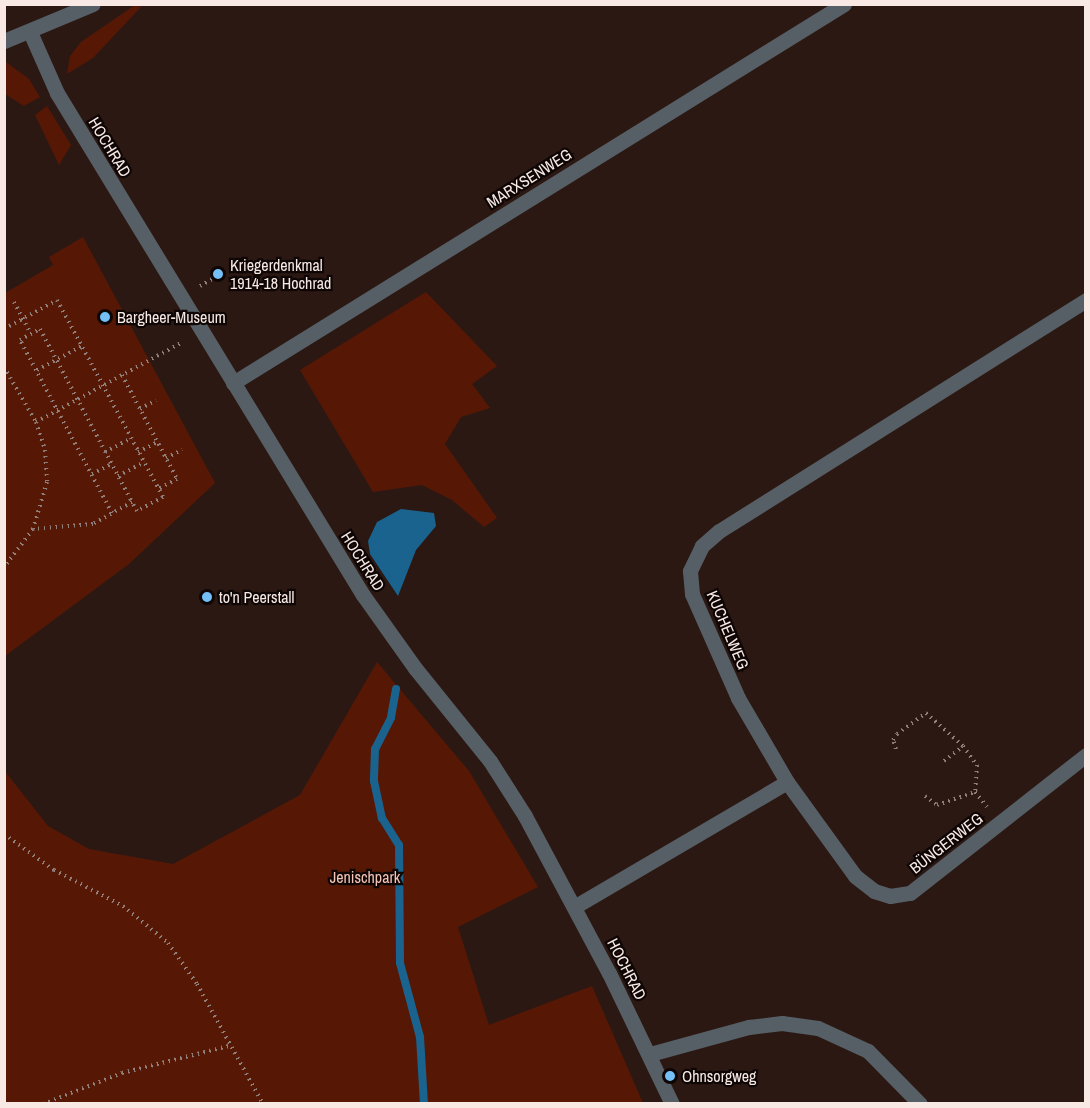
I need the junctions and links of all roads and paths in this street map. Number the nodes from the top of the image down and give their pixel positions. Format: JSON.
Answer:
{"nodes":[{"id":1,"x":93,"y":4,"type":"edge"},
{"id":2,"x":844,"y":4,"type":"edge"},
{"id":3,"x":30,"y":32,"type":"junction"},
{"id":4,"x":4,"y":41,"type":"edge"},
{"id":5,"x":217,"y":276,"type":"dead end"},
{"id":6,"x":197,"y":288,"type":"dead end"},
{"id":7,"x":1086,"y":300,"type":"edge"},
{"id":8,"x":14,"y":302,"type":"dead end"},
{"id":9,"x":23,"y":319,"type":"junction"},
{"id":10,"x":4,"y":329,"type":"edge"},
{"id":11,"x":201,"y":333,"type":"junction"},
{"id":12,"x":31,"y":334,"type":"junction"},
{"id":13,"x":82,"y":346,"type":"junction"},
{"id":14,"x":56,"y":359,"type":"junction"},
{"id":15,"x":4,"y":367,"type":"edge"},
{"id":16,"x":37,"y":370,"type":"junction"},
{"id":17,"x":122,"y":375,"type":"junction"},
{"id":18,"x":233,"y":383,"type":"junction"},
{"id":19,"x":104,"y":385,"type":"junction"},
{"id":20,"x":77,"y":399,"type":"junction"},
{"id":21,"x":156,"y":400,"type":"dead end"},
{"id":22,"x":140,"y":409,"type":"junction"},
{"id":23,"x":58,"y":410,"type":"junction"},
{"id":24,"x":36,"y":422,"type":"junction"},
{"id":25,"x":131,"y":438,"type":"junction"},
{"id":26,"x":158,"y":442,"type":"junction"},
{"id":27,"x":182,"y":450,"type":"dead end"},
{"id":28,"x":105,"y":452,"type":"junction"},
{"id":29,"x":138,"y":452,"type":"junction"},
{"id":30,"x":166,"y":458,"type":"junction"},
{"id":31,"x":144,"y":462,"type":"junction"},
{"id":32,"x":112,"y":464,"type":"junction"},
{"id":33,"x":92,"y":474,"type":"junction"},
{"id":34,"x":118,"y":476,"type":"junction"},
{"id":35,"x":158,"y":489,"type":"junction"},
{"id":36,"x":132,"y":502,"type":"junction"},
{"id":37,"x":112,"y":513,"type":"junction"},
{"id":38,"x":33,"y":529,"type":"junction"},
{"id":39,"x":4,"y":567,"type":"edge"},
{"id":40,"x":963,"y":746,"type":"junction"},
{"id":41,"x":896,"y":749,"type":"dead end"},
{"id":42,"x":1086,"y":755,"type":"edge"},
{"id":43,"x":944,"y":761,"type":"dead end"},
{"id":44,"x":787,"y":782,"type":"junction"},
{"id":45,"x":975,"y":792,"type":"junction"},
{"id":46,"x":925,"y":796,"type":"dead end"},
{"id":47,"x":1000,"y":823,"type":"junction"},
{"id":48,"x":4,"y":834,"type":"edge"},
{"id":49,"x":574,"y":907,"type":"junction"},
{"id":50,"x":229,"y":1046,"type":"junction"},
{"id":51,"x":650,"y":1054,"type":"junction"},
{"id":52,"x":43,"y":1104,"type":"edge"},
{"id":53,"x":262,"y":1104,"type":"edge"},
{"id":54,"x":672,"y":1104,"type":"edge"},
{"id":55,"x":920,"y":1104,"type":"edge"}],
"edges":[{"from":1,"to":3,"type":"street"},
{"from":2,"to":18,"type":"street","name":"MARXSENWEG"},
{"from":3,"to":4,"type":"street"},
{"from":3,"to":11,"type":"street","name":"HOCHRAD"},
{"from":5,"to":6,"type":"path"},
{"from":7,"to":44,"type":"street","name":"KUCHELWEG"},
{"from":8,"to":9,"type":"path"},
{"from":9,"to":10,"type":"path"},
{"from":9,"to":12,"type":"path"},
{"from":9,"to":13,"type":"path"},
{"from":11,"to":17,"type":"path"},
{"from":11,"to":18,"type":"street","name":"HOCHRAD"},
{"from":12,"to":14,"type":"path"},
{"from":12,"to":16,"type":"path"},
{"from":13,"to":14,"type":"path"},
{"from":13,"to":19,"type":"path"},
{"from":14,"to":16,"type":"path"},
{"from":14,"to":20,"type":"path"},
{"from":15,"to":24,"type":"path"},
{"from":16,"to":23,"type":"path"},
{"from":17,"to":19,"type":"path"},
{"from":17,"to":22,"type":"path"},
{"from":18,"to":49,"type":"street","name":"HOCHRAD"},
{"from":19,"to":20,"type":"path"},
{"from":19,"to":25,"type":"path"},
{"from":20,"to":23,"type":"path"},
{"from":20,"to":28,"type":"path"},
{"from":21,"to":22,"type":"path"},
{"from":22,"to":26,"type":"path"},
{"from":23,"to":24,"type":"path"},
{"from":23,"to":33,"type":"path"},
{"from":24,"to":38,"type":"path"},
{"from":25,"to":28,"type":"path"},
{"from":25,"to":29,"type":"path"},
{"from":26,"to":29,"type":"path"},
{"from":26,"to":30,"type":"path"},
{"from":27,"to":30,"type":"path"},
{"from":28,"to":32,"type":"path"},
{"from":29,"to":31,"type":"path"},
{"from":30,"to":35,"type":"path"},
{"from":31,"to":34,"type":"path"},
{"from":31,"to":35,"type":"path"},
{"from":32,"to":33,"type":"path"},
{"from":32,"to":34,"type":"path"},
{"from":33,"to":37,"type":"path"},
{"from":34,"to":36,"type":"path"},
{"from":35,"to":36,"type":"path"},
{"from":36,"to":37,"type":"path"},
{"from":37,"to":38,"type":"path"},
{"from":38,"to":39,"type":"path"},
{"from":40,"to":41,"type":"path"},
{"from":40,"to":43,"type":"path"},
{"from":40,"to":45,"type":"path"},
{"from":42,"to":47,"type":"street","name":"BÜNGERWEG"},
{"from":44,"to":47,"type":"street","name":"BÜNGERWEG"},
{"from":44,"to":49,"type":"street"},
{"from":45,"to":46,"type":"path"},
{"from":45,"to":47,"type":"path"},
{"from":48,"to":50,"type":"path"},
{"from":49,"to":51,"type":"street","name":"HOCHRAD"},
{"from":50,"to":52,"type":"path"},
{"from":50,"to":53,"type":"path"},
{"from":51,"to":54,"type":"street","name":"HOCHRAD"},
{"from":51,"to":55,"type":"street"}]}
